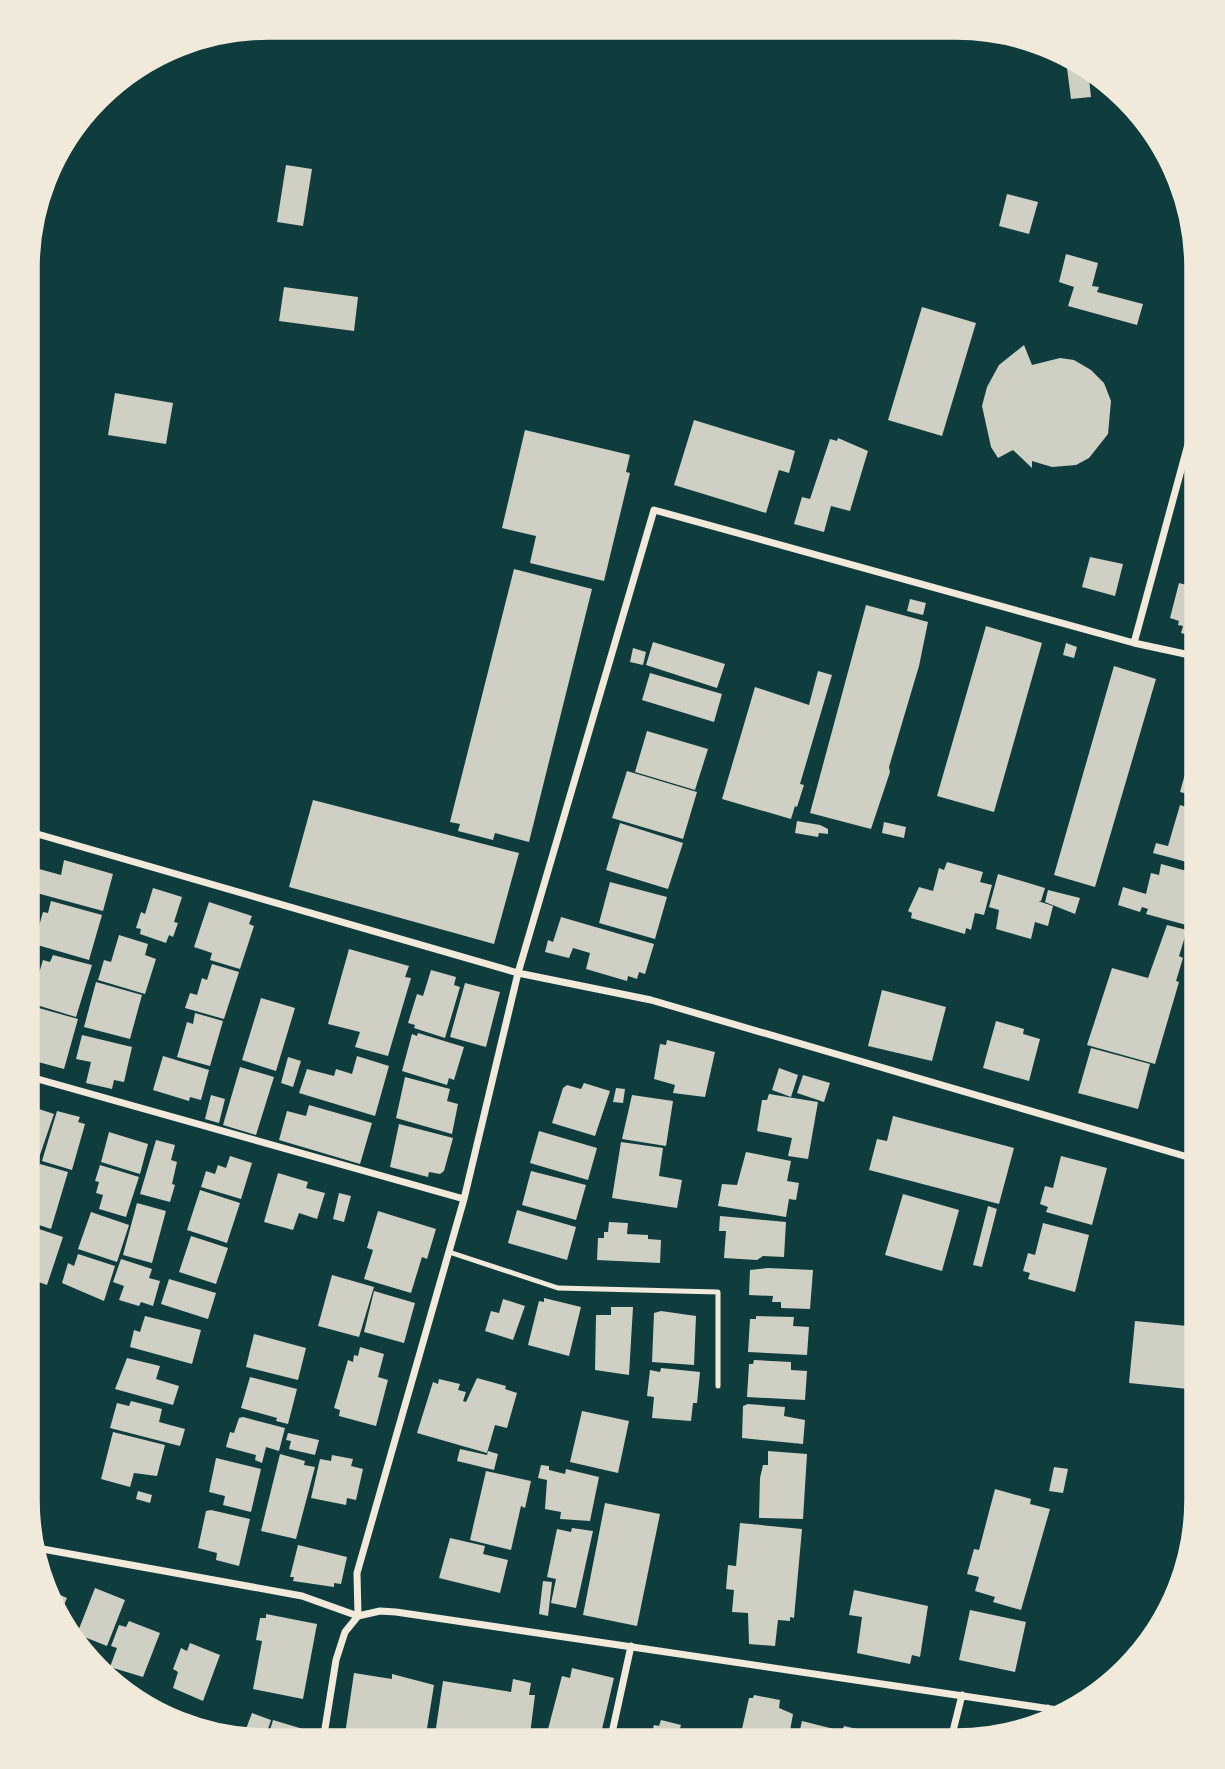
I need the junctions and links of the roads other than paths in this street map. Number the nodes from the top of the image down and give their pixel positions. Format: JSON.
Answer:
{"nodes":[{"id":1,"x":1186,"y":452,"type":"edge"},
{"id":2,"x":1134,"y":643,"type":"junction"},
{"id":3,"x":1186,"y":654,"type":"edge"},
{"id":4,"x":38,"y":834,"type":"edge"},
{"id":5,"x":519,"y":973,"type":"junction"},
{"id":6,"x":38,"y":1079,"type":"edge"},
{"id":7,"x":1186,"y":1156,"type":"edge"},
{"id":8,"x":464,"y":1199,"type":"junction"},
{"id":9,"x":449,"y":1252,"type":"junction"},
{"id":10,"x":718,"y":1386,"type":"dead end"},
{"id":11,"x":44,"y":1549,"type":"edge"},
{"id":12,"x":358,"y":1616,"type":"junction"},
{"id":13,"x":631,"y":1646,"type":"junction"},
{"id":14,"x":962,"y":1695,"type":"junction"},
{"id":15,"x":1048,"y":1709,"type":"joint"},
{"id":16,"x":1052,"y":1710,"type":"edge"},
{"id":17,"x":325,"y":1730,"type":"edge"},
{"id":18,"x":613,"y":1730,"type":"edge"},
{"id":19,"x":953,"y":1730,"type":"edge"}],
"edges":[{"from":1,"to":2,"type":"street"},
{"from":2,"to":3,"type":"street"},
{"from":2,"to":5,"type":"street"},
{"from":4,"to":5,"type":"street"},
{"from":5,"to":7,"type":"street"},
{"from":5,"to":8,"type":"street"},
{"from":6,"to":8,"type":"street"},
{"from":8,"to":9,"type":"street"},
{"from":9,"to":10,"type":"lane"},
{"from":9,"to":12,"type":"street"},
{"from":11,"to":12,"type":"street"},
{"from":12,"to":13,"type":"street"},
{"from":12,"to":17,"type":"street"},
{"from":13,"to":14,"type":"street"},
{"from":13,"to":18,"type":"street"},
{"from":14,"to":15,"type":"street"},
{"from":14,"to":19,"type":"street"},
{"from":15,"to":16,"type":"street"}]}
